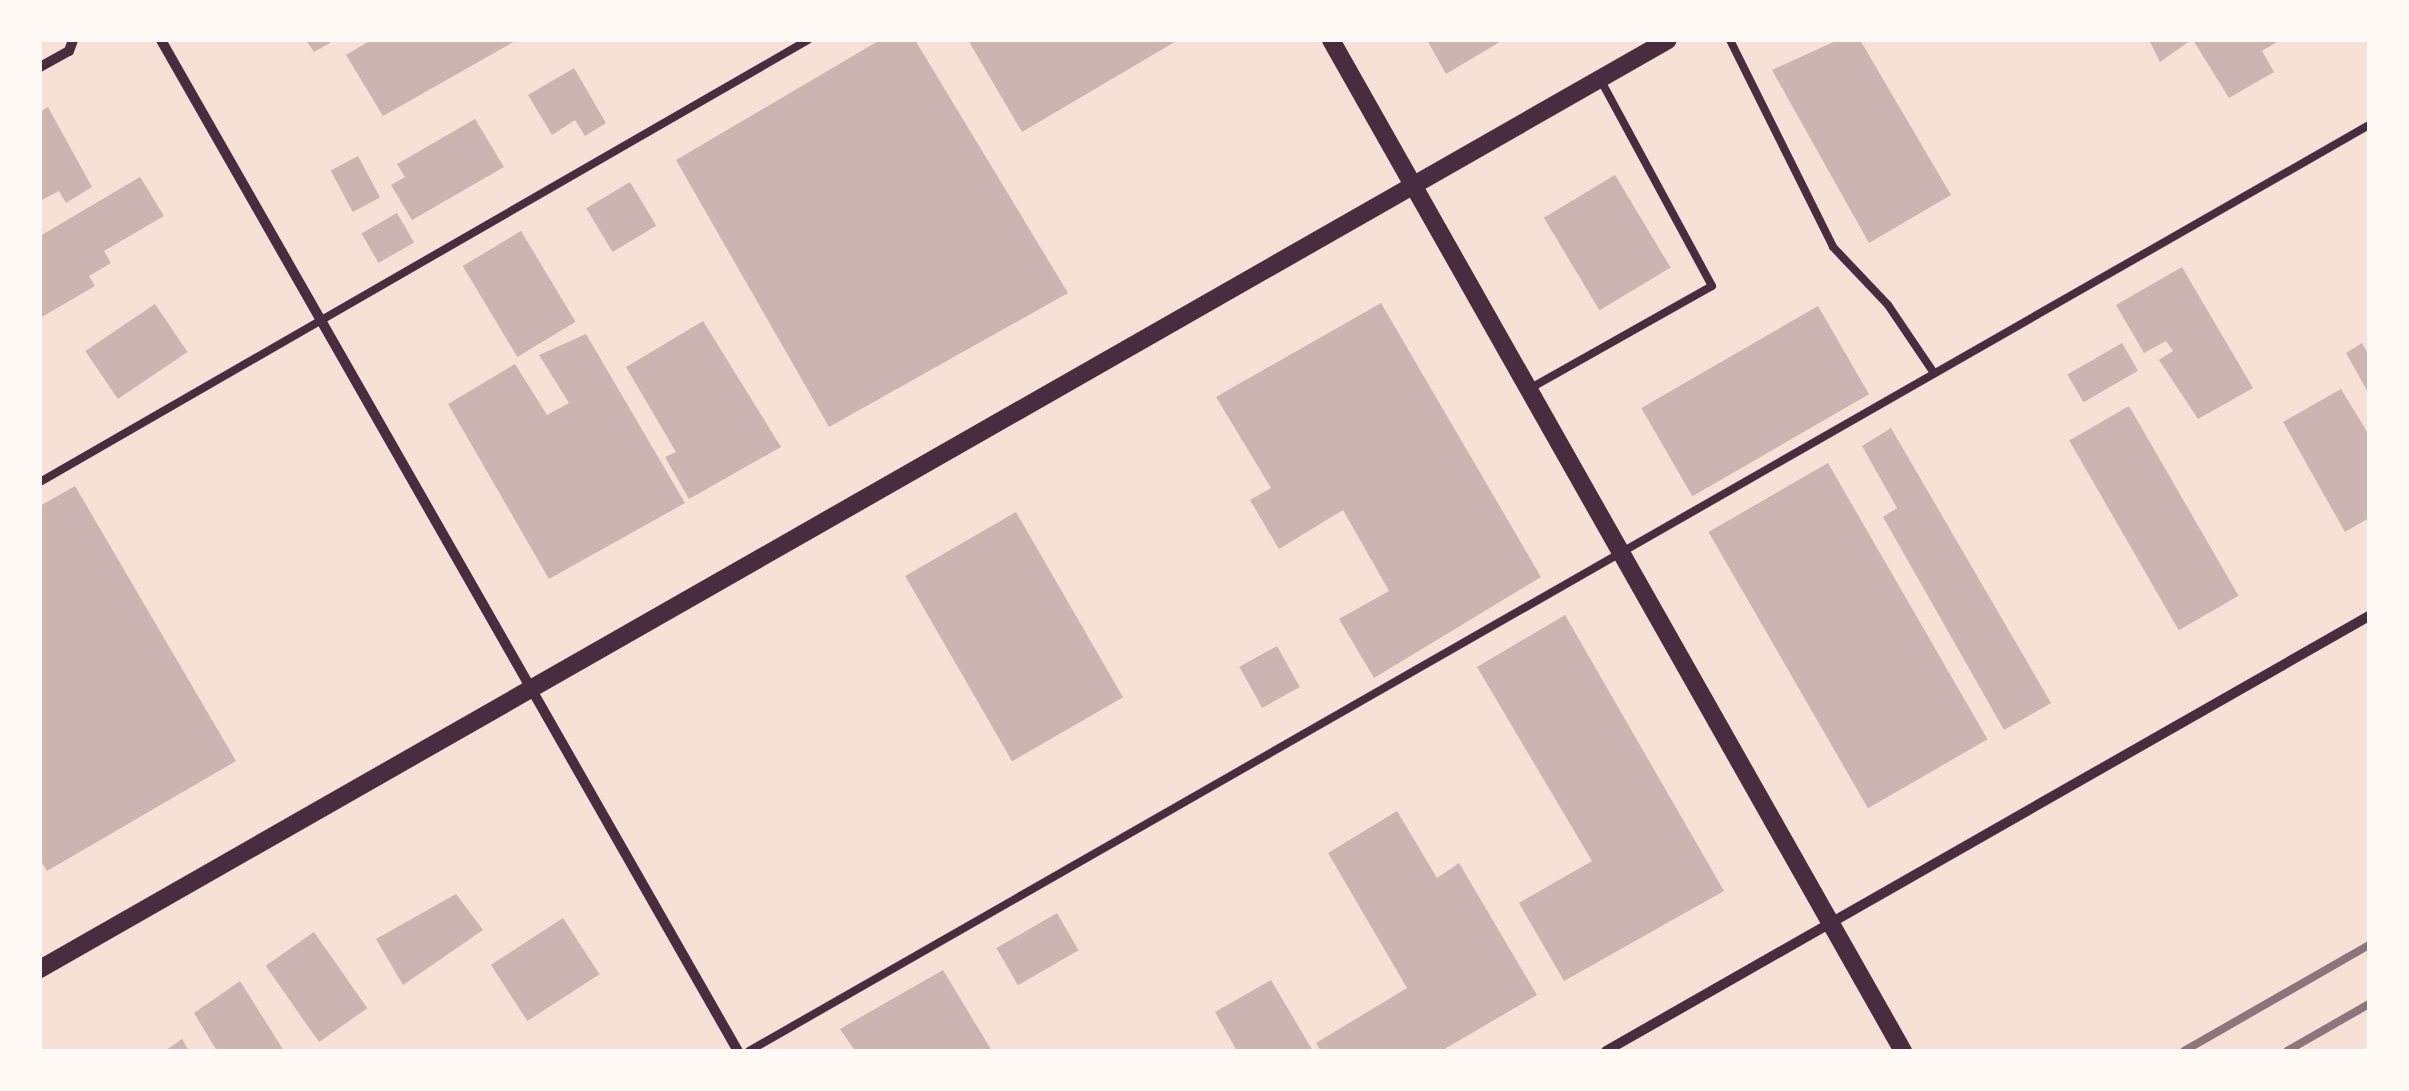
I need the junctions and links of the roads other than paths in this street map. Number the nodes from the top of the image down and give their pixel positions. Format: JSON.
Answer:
{"nodes":[{"id":1,"x":73,"y":40,"type":"edge"},
{"id":2,"x":161,"y":40,"type":"edge"},
{"id":3,"x":808,"y":40,"type":"edge"},
{"id":4,"x":1330,"y":40,"type":"edge"},
{"id":5,"x":1668,"y":40,"type":"edge"},
{"id":6,"x":1730,"y":40,"type":"edge"},
{"id":7,"x":40,"y":67,"type":"edge"},
{"id":8,"x":1600,"y":79,"type":"junction"},
{"id":9,"x":2369,"y":125,"type":"edge"},
{"id":10,"x":1414,"y":186,"type":"junction"},
{"id":11,"x":320,"y":320,"type":"junction"},
{"id":12,"x":1934,"y":373,"type":"junction"},
{"id":13,"x":1529,"y":388,"type":"junction"},
{"id":14,"x":40,"y":482,"type":"edge"},
{"id":15,"x":1622,"y":551,"type":"junction"},
{"id":16,"x":2369,"y":616,"type":"edge"},
{"id":17,"x":531,"y":690,"type":"junction"},
{"id":18,"x":1834,"y":921,"type":"junction"},
{"id":19,"x":40,"y":969,"type":"edge"},
{"id":20,"x":738,"y":1051,"type":"edge"},
{"id":21,"x":749,"y":1051,"type":"edge"},
{"id":22,"x":1606,"y":1051,"type":"edge"},
{"id":23,"x":1904,"y":1051,"type":"edge"}],
"edges":[{"from":1,"to":7,"type":"street"},
{"from":2,"to":11,"type":"street"},
{"from":3,"to":11,"type":"lane"},
{"from":4,"to":10,"type":"street"},
{"from":5,"to":8,"type":"street"},
{"from":6,"to":12,"type":"lane"},
{"from":8,"to":10,"type":"street"},
{"from":8,"to":13,"type":"lane"},
{"from":9,"to":12,"type":"lane"},
{"from":10,"to":13,"type":"street"},
{"from":10,"to":17,"type":"street"},
{"from":11,"to":14,"type":"lane"},
{"from":11,"to":17,"type":"street"},
{"from":12,"to":15,"type":"lane"},
{"from":13,"to":15,"type":"street"},
{"from":15,"to":18,"type":"street"},
{"from":15,"to":21,"type":"lane"},
{"from":16,"to":18,"type":"street"},
{"from":17,"to":19,"type":"street"},
{"from":17,"to":20,"type":"street"},
{"from":18,"to":22,"type":"street"},
{"from":18,"to":23,"type":"street"}]}
